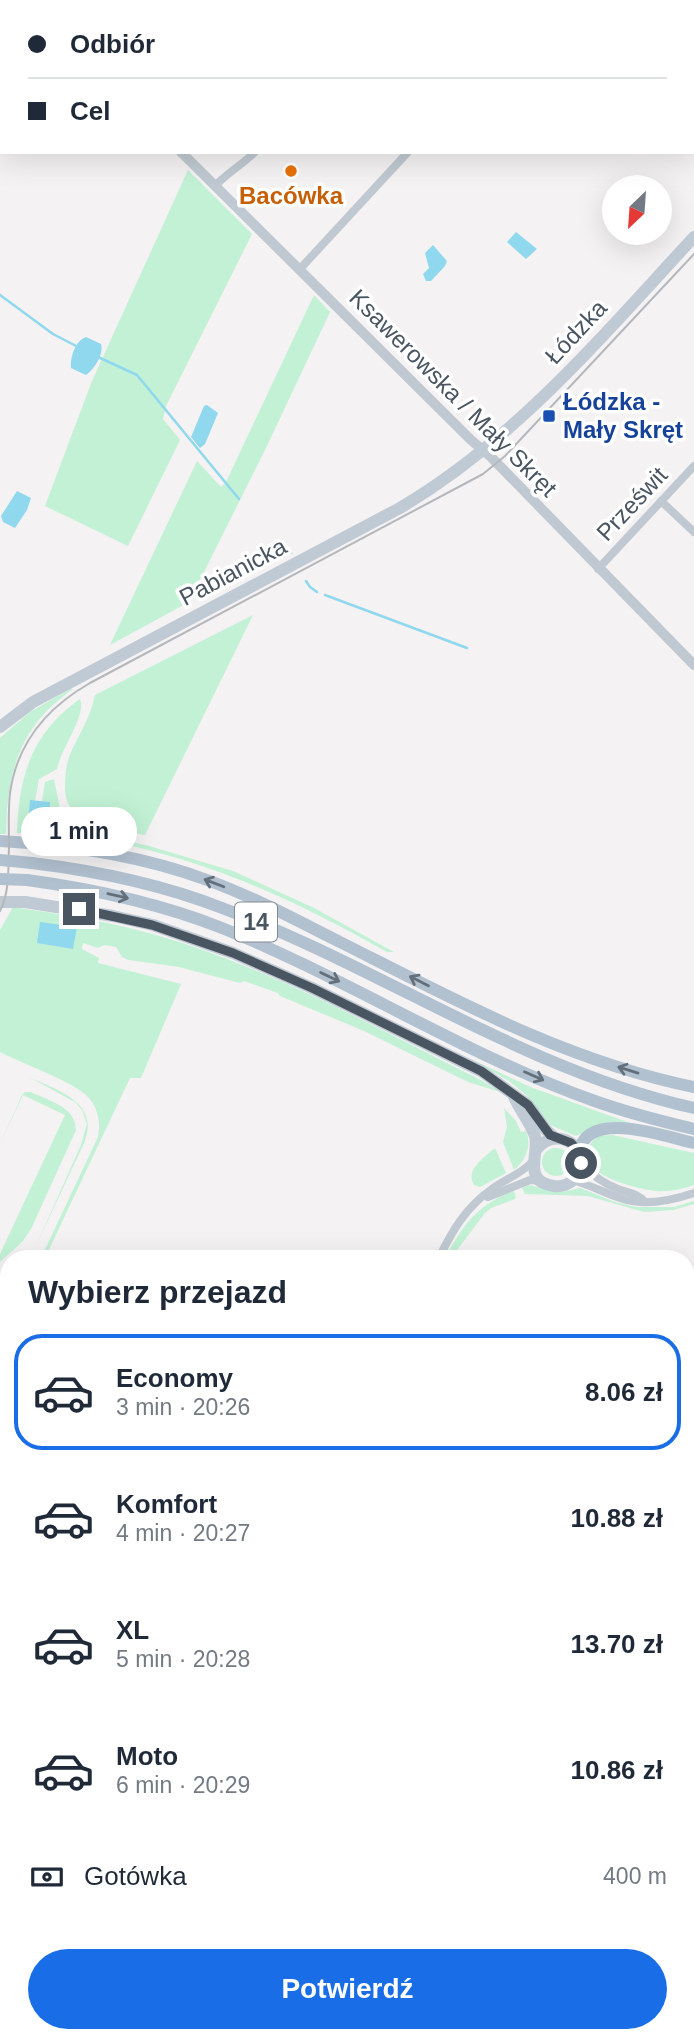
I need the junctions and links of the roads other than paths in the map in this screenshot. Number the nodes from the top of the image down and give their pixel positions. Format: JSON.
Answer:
{"nodes":[{"id":1,"x":183,"y":154,"type":"edge"},
{"id":2,"x":253,"y":154,"type":"edge"},
{"id":3,"x":406,"y":154,"type":"edge"},
{"id":4,"x":215,"y":186,"type":"junction"},
{"id":5,"x":694,"y":237,"type":"edge"},
{"id":6,"x":299,"y":270,"type":"junction"},
{"id":7,"x":484,"y":451,"type":"junction"},
{"id":8,"x":694,"y":466,"type":"edge"},
{"id":9,"x":661,"y":501,"type":"junction"},
{"id":10,"x":694,"y":531,"type":"edge"},
{"id":11,"x":598,"y":569,"type":"junction"},
{"id":12,"x":694,"y":665,"type":"edge"},
{"id":13,"x":0,"y":727,"type":"edge"},
{"id":14,"x":0,"y":841,"type":"edge"},
{"id":15,"x":0,"y":860,"type":"edge"},
{"id":16,"x":0,"y":879,"type":"edge"},
{"id":17,"x":0,"y":892,"type":"edge"},
{"id":18,"x":17,"y":901,"type":"junction"},
{"id":19,"x":0,"y":902,"type":"edge"},
{"id":20,"x":694,"y":1087,"type":"edge"},
{"id":21,"x":512,"y":1093,"type":"junction"},
{"id":22,"x":694,"y":1108,"type":"edge"},
{"id":23,"x":694,"y":1129,"type":"edge"},
{"id":24,"x":555,"y":1138,"type":"junction"},
{"id":25,"x":694,"y":1143,"type":"edge"},
{"id":26,"x":534,"y":1155,"type":"junction"},
{"id":27,"x":580,"y":1157,"type":"junction"},
{"id":28,"x":542,"y":1181,"type":"junction"},
{"id":29,"x":570,"y":1182,"type":"junction"},
{"id":30,"x":694,"y":1193,"type":"edge"},
{"id":31,"x":644,"y":1200,"type":"junction"},
{"id":32,"x":470,"y":1208,"type":"junction"},
{"id":33,"x":443,"y":1250,"type":"edge"}],
"edges":[{"from":1,"to":4,"type":"street","name":"Ksawerowska / Mały Skręt"},
{"from":2,"to":4,"type":"street"},
{"from":3,"to":6,"type":"street"},
{"from":4,"to":6,"type":"street","name":"Ksawerowska / Mały Skręt"},
{"from":5,"to":7,"type":"main road","name":"Łódzka"},
{"from":6,"to":7,"type":"street","name":"Ksawerowska / Mały Skręt"},
{"from":7,"to":11,"type":"street","name":"Ksawerowska / Mały Skręt"},
{"from":7,"to":13,"type":"main road","name":"Pabianicka"},
{"from":8,"to":9,"type":"street","name":"Prześwit"},
{"from":9,"to":10,"type":"street"},
{"from":9,"to":11,"type":"street","name":"Prześwit"},
{"from":11,"to":12,"type":"street","name":"Ksawerowska / Mały Skręt"},
{"from":20,"to":14,"type":"main road","one_way":true},
{"from":15,"to":22,"type":"main road","number":"14","bridge":true},
{"from":16,"to":23,"type":"main road","number":"14","one_way":true,"bridge":true},
{"from":17,"to":18,"type":"main road"},
{"from":18,"to":19,"type":"main road"},
{"from":18,"to":21,"type":"main road"},
{"from":21,"to":24,"type":"main road"},
{"from":21,"to":26,"type":"main road"},
{"from":24,"to":26,"type":"main road"},
{"from":24,"to":27,"type":"main road"},
{"from":25,"to":27,"type":"main road"},
{"from":26,"to":28,"type":"main road"},
{"from":26,"to":32,"type":"street"},
{"from":27,"to":29,"type":"main road"},
{"from":27,"to":31,"type":"street"},
{"from":28,"to":29,"type":"main road"},
{"from":28,"to":32,"type":"street"},
{"from":29,"to":31,"type":"street"},
{"from":30,"to":31,"type":"street"},
{"from":32,"to":33,"type":"street"}]}
